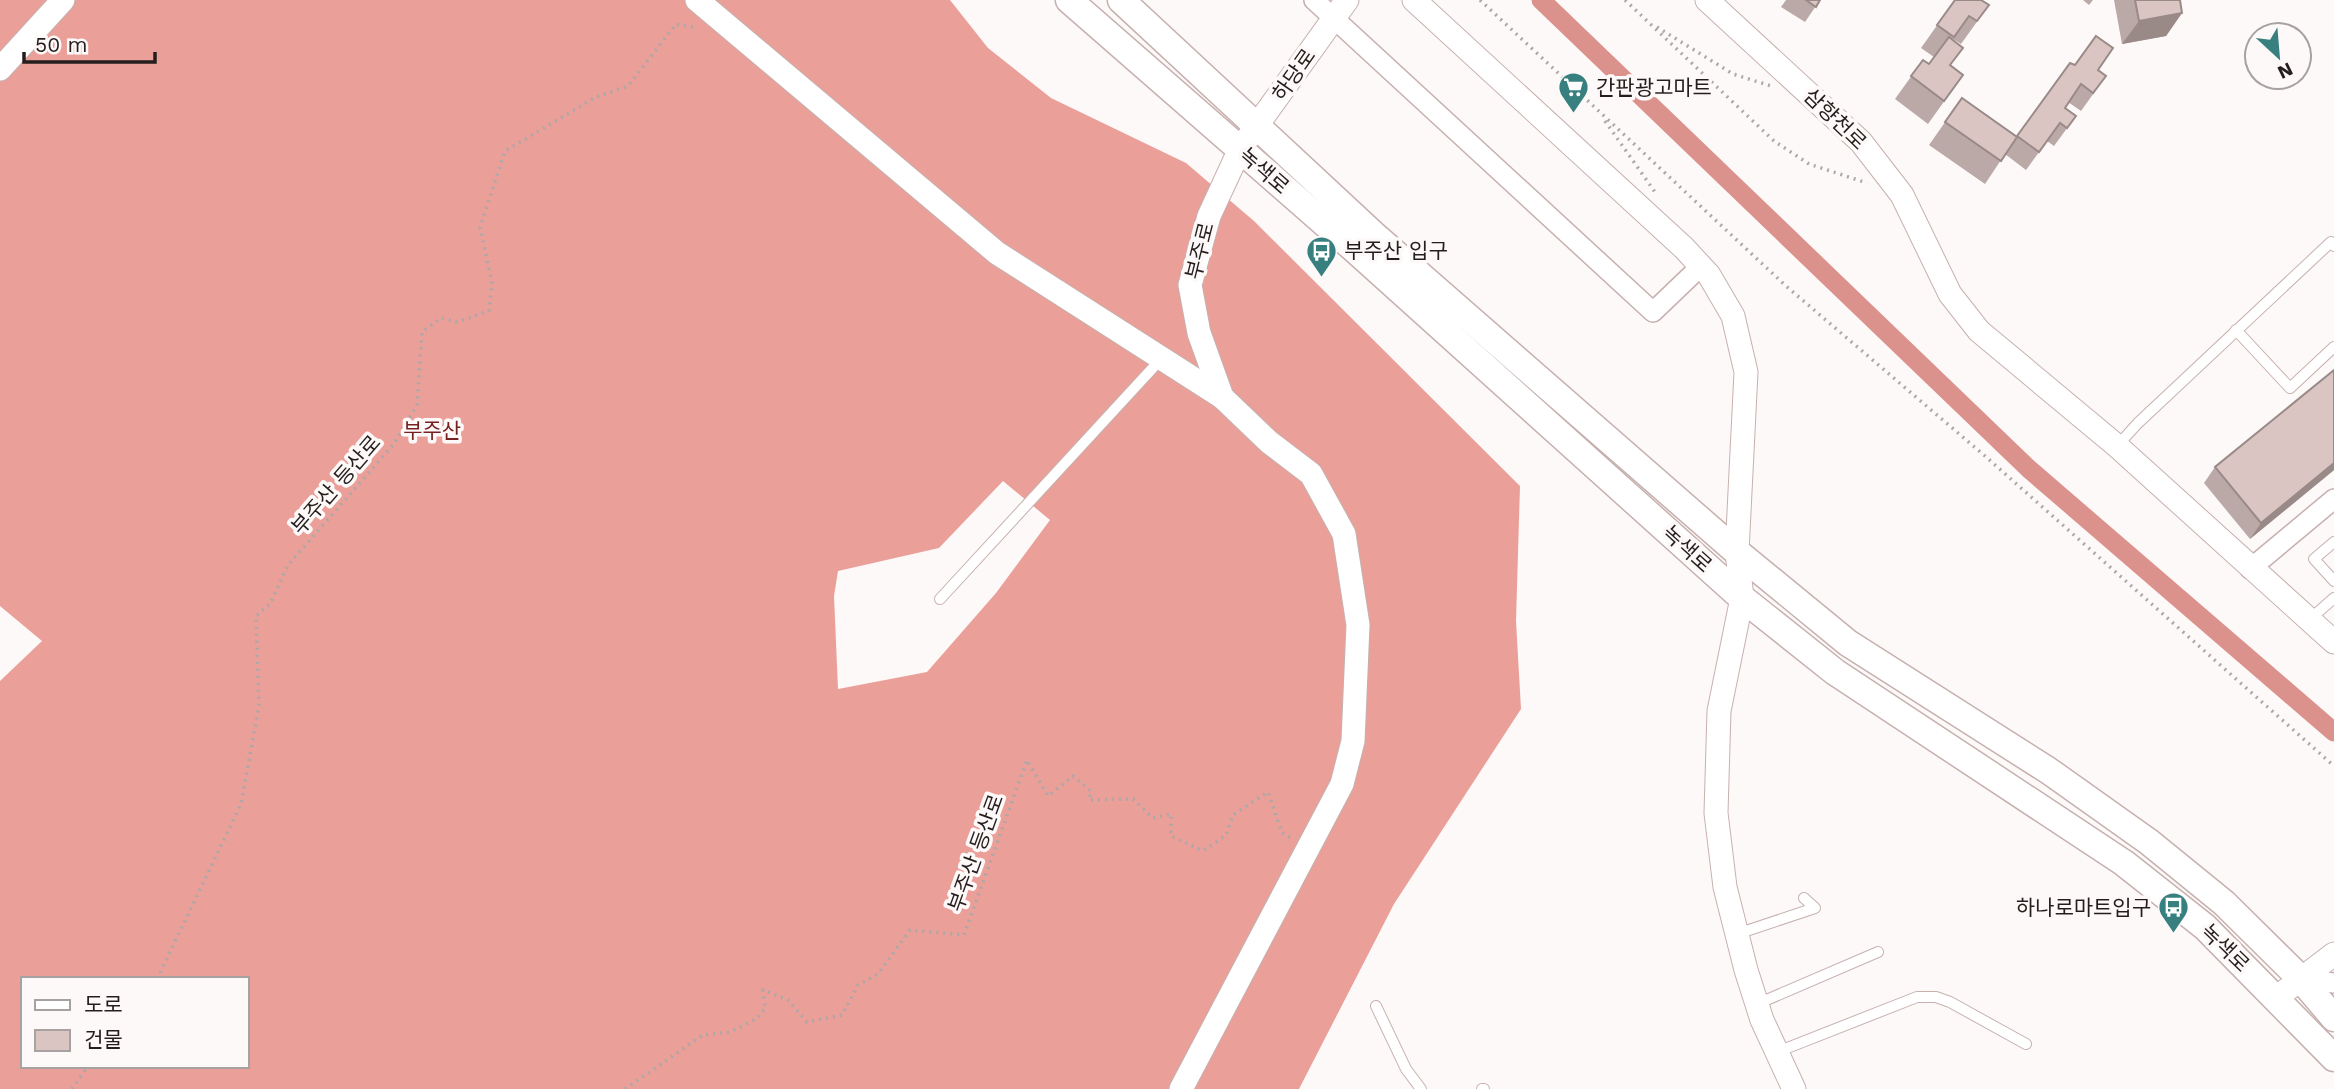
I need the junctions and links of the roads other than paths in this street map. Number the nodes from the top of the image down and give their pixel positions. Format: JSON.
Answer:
{"nodes":[{"id":1,"x":63,"y":0,"type":"edge"},
{"id":2,"x":697,"y":0,"type":"edge"},
{"id":3,"x":1069,"y":0,"type":"edge"},
{"id":4,"x":1121,"y":0,"type":"edge"},
{"id":5,"x":1314,"y":0,"type":"edge"},
{"id":6,"x":1414,"y":0,"type":"edge"},
{"id":7,"x":1707,"y":0,"type":"edge"},
{"id":8,"x":1340,"y":9,"type":"edge"},
{"id":9,"x":0,"y":69,"type":"edge"},
{"id":10,"x":1258,"y":127,"type":"junction"},
{"id":11,"x":1240,"y":149,"type":"junction"},
{"id":12,"x":2334,"y":246,"type":"edge"},
{"id":13,"x":1701,"y":266,"type":"junction"},
{"id":14,"x":2236,"y":330,"type":"junction"},
{"id":15,"x":2334,"y":347,"type":"edge"},
{"id":16,"x":1162,"y":359,"type":"junction"},
{"id":17,"x":1222,"y":397,"type":"junction"},
{"id":18,"x":2117,"y":446,"type":"junction"},
{"id":19,"x":2334,"y":499,"type":"edge"},
{"id":20,"x":2334,"y":542,"type":"edge"},
{"id":21,"x":1737,"y":552,"type":"junction"},
{"id":22,"x":2250,"y":569,"type":"junction"},
{"id":23,"x":2334,"y":581,"type":"edge"},
{"id":24,"x":1742,"y":598,"type":"junction"},
{"id":25,"x":2334,"y":598,"type":"edge"},
{"id":26,"x":940,"y":599,"type":"dead end"},
{"id":27,"x":2309,"y":620,"type":"junction"},
{"id":28,"x":2334,"y":642,"type":"edge"},
{"id":29,"x":1804,"y":898,"type":"dead end"},
{"id":30,"x":1737,"y":934,"type":"junction"},
{"id":31,"x":1878,"y":952,"type":"dead end"},
{"id":32,"x":2334,"y":954,"type":"edge"},
{"id":33,"x":2300,"y":978,"type":"junction"},
{"id":34,"x":2334,"y":983,"type":"edge"},
{"id":35,"x":2276,"y":998,"type":"junction"},
{"id":36,"x":1757,"y":1004,"type":"junction"},
{"id":37,"x":1376,"y":1006,"type":"dead end"},
{"id":38,"x":2334,"y":1018,"type":"edge"},
{"id":39,"x":2026,"y":1044,"type":"dead end"},
{"id":40,"x":1777,"y":1052,"type":"junction"},
{"id":41,"x":2334,"y":1058,"type":"edge"},
{"id":42,"x":1181,"y":1089,"type":"edge"},
{"id":43,"x":1421,"y":1089,"type":"edge"},
{"id":44,"x":1794,"y":1089,"type":"edge"}],
"edges":[{"from":1,"to":9,"type":"street"},
{"from":2,"to":16,"type":"street"},
{"from":3,"to":11,"type":"main road","name":"녹색로"},
{"from":4,"to":10,"type":"main road","name":"녹색로"},
{"from":5,"to":8,"type":"street"},
{"from":6,"to":13,"type":"street"},
{"from":7,"to":18,"type":"street","name":"삼향천로"},
{"from":8,"to":10,"type":"street","name":"하당로"},
{"from":8,"to":13,"type":"street"},
{"from":10,"to":11,"type":"street","name":"하당로"},
{"from":10,"to":21,"type":"main road","name":"녹색로"},
{"from":11,"to":17,"type":"street","name":"부주로"},
{"from":11,"to":24,"type":"main road","name":"녹색로"},
{"from":12,"to":14,"type":"lane"},
{"from":13,"to":21,"type":"street"},
{"from":14,"to":15,"type":"lane"},
{"from":14,"to":18,"type":"lane"},
{"from":16,"to":17,"type":"street"},
{"from":16,"to":26,"type":"lane"},
{"from":17,"to":42,"type":"street"},
{"from":18,"to":22,"type":"street","name":"삼향천로"},
{"from":19,"to":22,"type":"street"},
{"from":20,"to":23,"type":"lane"},
{"from":21,"to":24,"type":"street"},
{"from":21,"to":33,"type":"main road","name":"녹색로"},
{"from":22,"to":27,"type":"street","name":"삼향천로"},
{"from":24,"to":30,"type":"street"},
{"from":24,"to":35,"type":"main road","name":"녹색로"},
{"from":25,"to":27,"type":"lane"},
{"from":27,"to":28,"type":"street","name":"삼향천로"},
{"from":29,"to":30,"type":"lane"},
{"from":30,"to":36,"type":"street"},
{"from":31,"to":36,"type":"lane"},
{"from":32,"to":33,"type":"street"},
{"from":33,"to":34,"type":"street"},
{"from":33,"to":35,"type":"street"},
{"from":33,"to":38,"type":"main road","name":"녹색로"},
{"from":35,"to":41,"type":"main road","name":"녹색로"},
{"from":36,"to":40,"type":"street"},
{"from":37,"to":43,"type":"lane"},
{"from":39,"to":40,"type":"lane"},
{"from":40,"to":44,"type":"street"}]}
